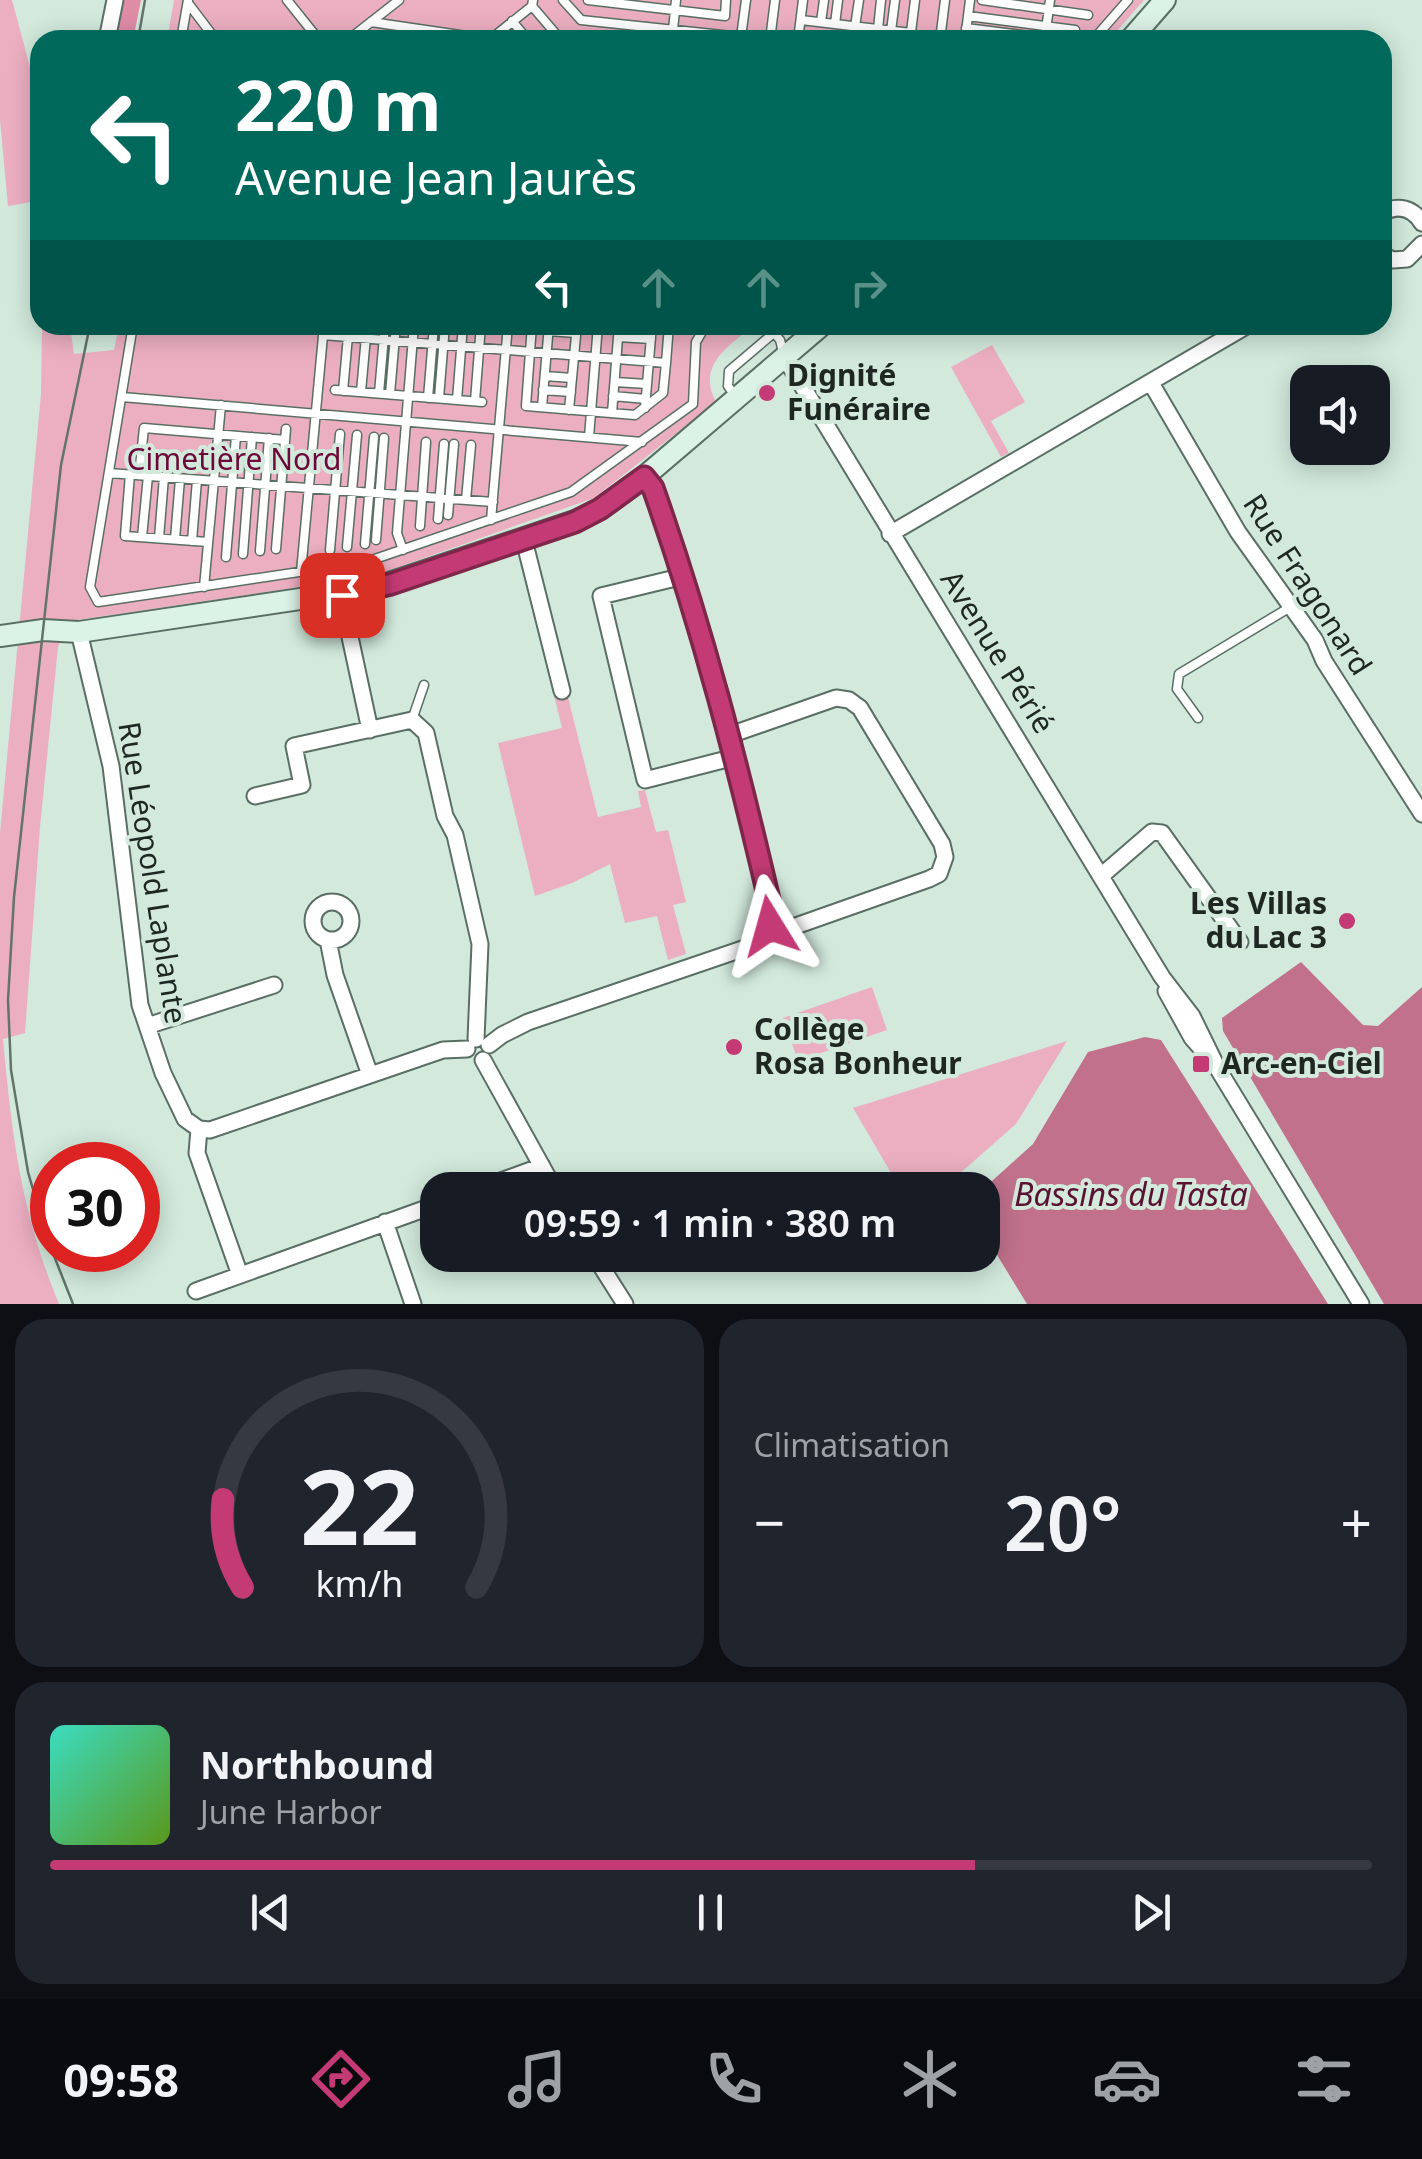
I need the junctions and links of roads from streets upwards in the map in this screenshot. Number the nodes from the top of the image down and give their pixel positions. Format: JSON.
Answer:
{"nodes":[{"id":1,"x":116,"y":0,"type":"edge"},
{"id":2,"x":1165,"y":0,"type":"edge"},
{"id":3,"x":109,"y":30,"type":"edge"},
{"id":4,"x":1139,"y":30,"type":"edge"},
{"id":5,"x":1422,"y":196,"type":"edge"},
{"id":6,"x":1392,"y":209,"type":"edge"},
{"id":7,"x":1417,"y":218,"type":"edge"},
{"id":8,"x":1419,"y":256,"type":"edge"},
{"id":9,"x":1392,"y":258,"type":"edge"},
{"id":10,"x":810,"y":335,"type":"edge"},
{"id":11,"x":1231,"y":335,"type":"edge"},
{"id":12,"x":784,"y":356,"type":"junction"},
{"id":13,"x":1151,"y":383,"type":"junction"},
{"id":14,"x":644,"y":477,"type":"junction"},
{"id":15,"x":890,"y":534,"type":"junction"},
{"id":16,"x":524,"y":540,"type":"junction"},
{"id":17,"x":684,"y":576,"type":"junction"},
{"id":18,"x":342,"y":595,"type":"junction"},
{"id":19,"x":79,"y":632,"type":"joint"},
{"id":20,"x":562,"y":691,"type":"dead end"},
{"id":21,"x":370,"y":730,"type":"junction"},
{"id":22,"x":730,"y":735,"type":"junction"},
{"id":23,"x":735,"y":757,"type":"junction"},
{"id":24,"x":255,"y":796,"type":"dead end"},
{"id":25,"x":1422,"y":814,"type":"edge"},
{"id":26,"x":1101,"y":876,"type":"junction"},
{"id":27,"x":770,"y":926,"type":"junction"},
{"id":28,"x":328,"y":940,"type":"dead end"},
{"id":29,"x":1240,"y":942,"type":"dead end"},
{"id":30,"x":274,"y":985,"type":"dead end"},
{"id":31,"x":146,"y":1026,"type":"junction"},
{"id":32,"x":479,"y":1048,"type":"junction"},
{"id":33,"x":370,"y":1074,"type":"junction"},
{"id":34,"x":199,"y":1129,"type":"junction"},
{"id":35,"x":542,"y":1166,"type":"junction"},
{"id":36,"x":526,"y":1172,"type":"edge"},
{"id":37,"x":546,"y":1172,"type":"edge"},
{"id":38,"x":420,"y":1210,"type":"edge"},
{"id":39,"x":385,"y":1222,"type":"junction"},
{"id":40,"x":605,"y":1272,"type":"edge"},
{"id":41,"x":240,"y":1275,"type":"junction"},
{"id":42,"x":196,"y":1291,"type":"dead end"},
{"id":43,"x":414,"y":1304,"type":"edge"},
{"id":44,"x":625,"y":1304,"type":"edge"},
{"id":45,"x":1361,"y":1304,"type":"edge"}],
"edges":[{"from":1,"to":3,"type":"street"},
{"from":2,"to":4,"type":"street"},
{"from":5,"to":7,"type":"street"},
{"from":6,"to":7,"type":"street"},
{"from":8,"to":9,"type":"street"},
{"from":10,"to":12,"type":"street"},
{"from":11,"to":13,"type":"street"},
{"from":12,"to":14,"type":"street"},
{"from":12,"to":15,"type":"street","name":"Avenue Périé"},
{"from":13,"to":15,"type":"street"},
{"from":13,"to":25,"type":"street","name":"Rue Fragonard"},
{"from":14,"to":16,"type":"street"},
{"from":14,"to":17,"type":"street"},
{"from":15,"to":26,"type":"street","name":"Avenue Périé"},
{"from":16,"to":18,"type":"street"},
{"from":16,"to":20,"type":"street"},
{"from":17,"to":22,"type":"street"},
{"from":17,"to":23,"type":"street"},
{"from":18,"to":19,"type":"street"},
{"from":18,"to":21,"type":"street"},
{"from":19,"to":31,"type":"street","name":"Rue Léopold Laplante"},
{"from":21,"to":24,"type":"street"},
{"from":21,"to":32,"type":"street"},
{"from":22,"to":23,"type":"street"},
{"from":22,"to":27,"type":"street"},
{"from":23,"to":27,"type":"street"},
{"from":26,"to":29,"type":"street"},
{"from":26,"to":45,"type":"street","name":"Avenue Périé"},
{"from":27,"to":32,"type":"street"},
{"from":28,"to":33,"type":"street"},
{"from":30,"to":31,"type":"street"},
{"from":31,"to":34,"type":"street","name":"Rue Léopold Laplante"},
{"from":32,"to":33,"type":"street"},
{"from":32,"to":35,"type":"street"},
{"from":33,"to":34,"type":"street"},
{"from":34,"to":41,"type":"street"},
{"from":35,"to":36,"type":"street"},
{"from":35,"to":37,"type":"street"},
{"from":38,"to":39,"type":"street"},
{"from":39,"to":41,"type":"street"},
{"from":39,"to":43,"type":"street"},
{"from":40,"to":44,"type":"street"},
{"from":41,"to":42,"type":"street"}]}
